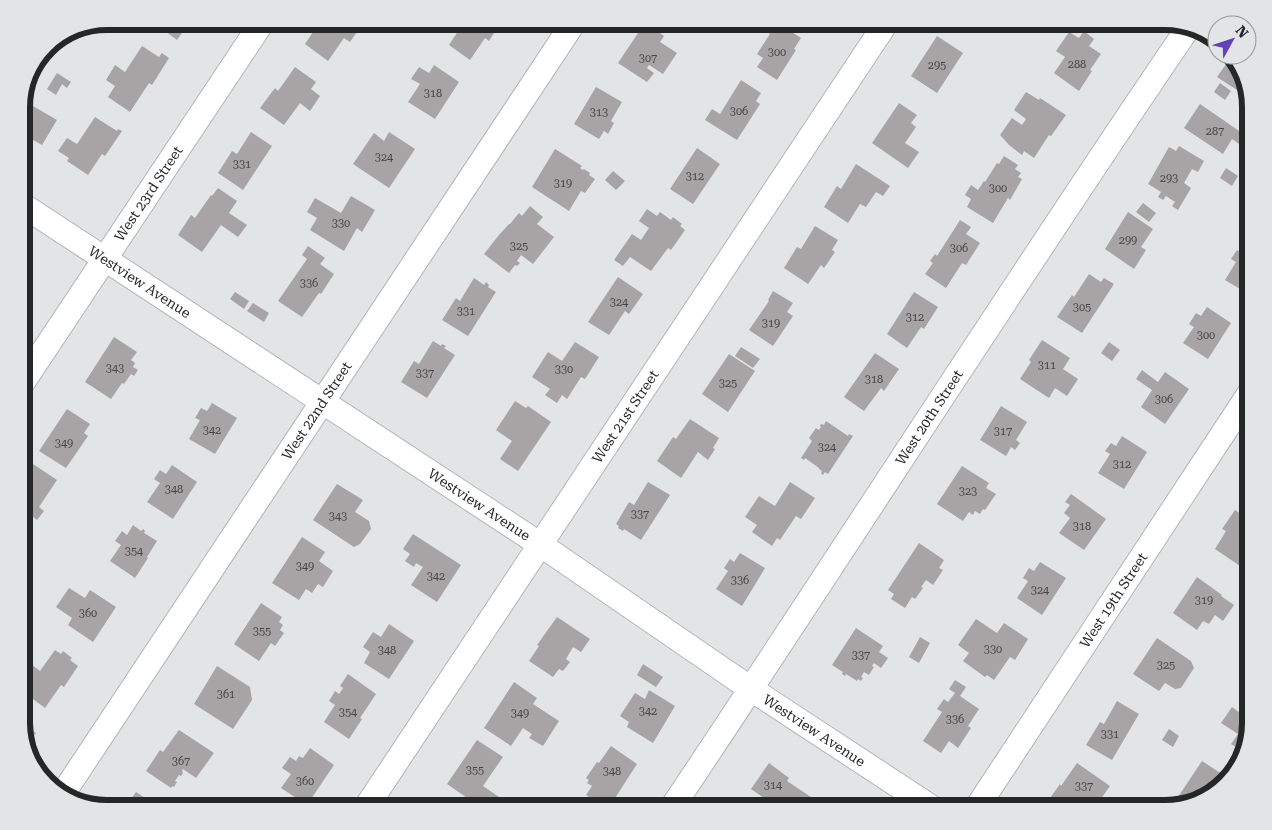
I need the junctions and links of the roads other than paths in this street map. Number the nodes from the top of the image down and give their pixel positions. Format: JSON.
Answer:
{"nodes":[{"id":1,"x":257,"y":30,"type":"edge"},
{"id":2,"x":569,"y":30,"type":"edge"},
{"id":3,"x":881,"y":30,"type":"edge"},
{"id":4,"x":1185,"y":33,"type":"edge"},
{"id":5,"x":30,"y":210,"type":"edge"},
{"id":6,"x":105,"y":258,"type":"junction"},
{"id":7,"x":30,"y":371,"type":"edge"},
{"id":8,"x":322,"y":402,"type":"junction"},
{"id":9,"x":1242,"y":405,"type":"edge"},
{"id":10,"x":541,"y":545,"type":"junction"},
{"id":11,"x":751,"y":690,"type":"junction"},
{"id":12,"x":66,"y":788,"type":"edge"},
{"id":13,"x":372,"y":800,"type":"edge"},
{"id":14,"x":677,"y":800,"type":"edge"},
{"id":15,"x":920,"y":800,"type":"edge"},
{"id":16,"x":982,"y":800,"type":"edge"}],
"edges":[{"from":1,"to":6,"type":"street","name":"West 23rd Street"},
{"from":2,"to":8,"type":"street","name":"West 22nd Street"},
{"from":3,"to":10,"type":"street","name":"West 21st Street"},
{"from":4,"to":11,"type":"street","name":"West 20th Street"},
{"from":5,"to":6,"type":"street","name":"Westview Avenue"},
{"from":6,"to":7,"type":"street","name":"West 23rd Street"},
{"from":6,"to":8,"type":"street","name":"Westview Avenue"},
{"from":8,"to":10,"type":"street","name":"Westview Avenue"},
{"from":8,"to":12,"type":"street","name":"West 22nd Street"},
{"from":9,"to":16,"type":"street","name":"West 19th Street"},
{"from":10,"to":11,"type":"street","name":"Westview Avenue"},
{"from":10,"to":13,"type":"street","name":"West 21st Street"},
{"from":11,"to":14,"type":"street","name":"West 20th Street"},
{"from":11,"to":15,"type":"street","name":"Westview Avenue"}]}
